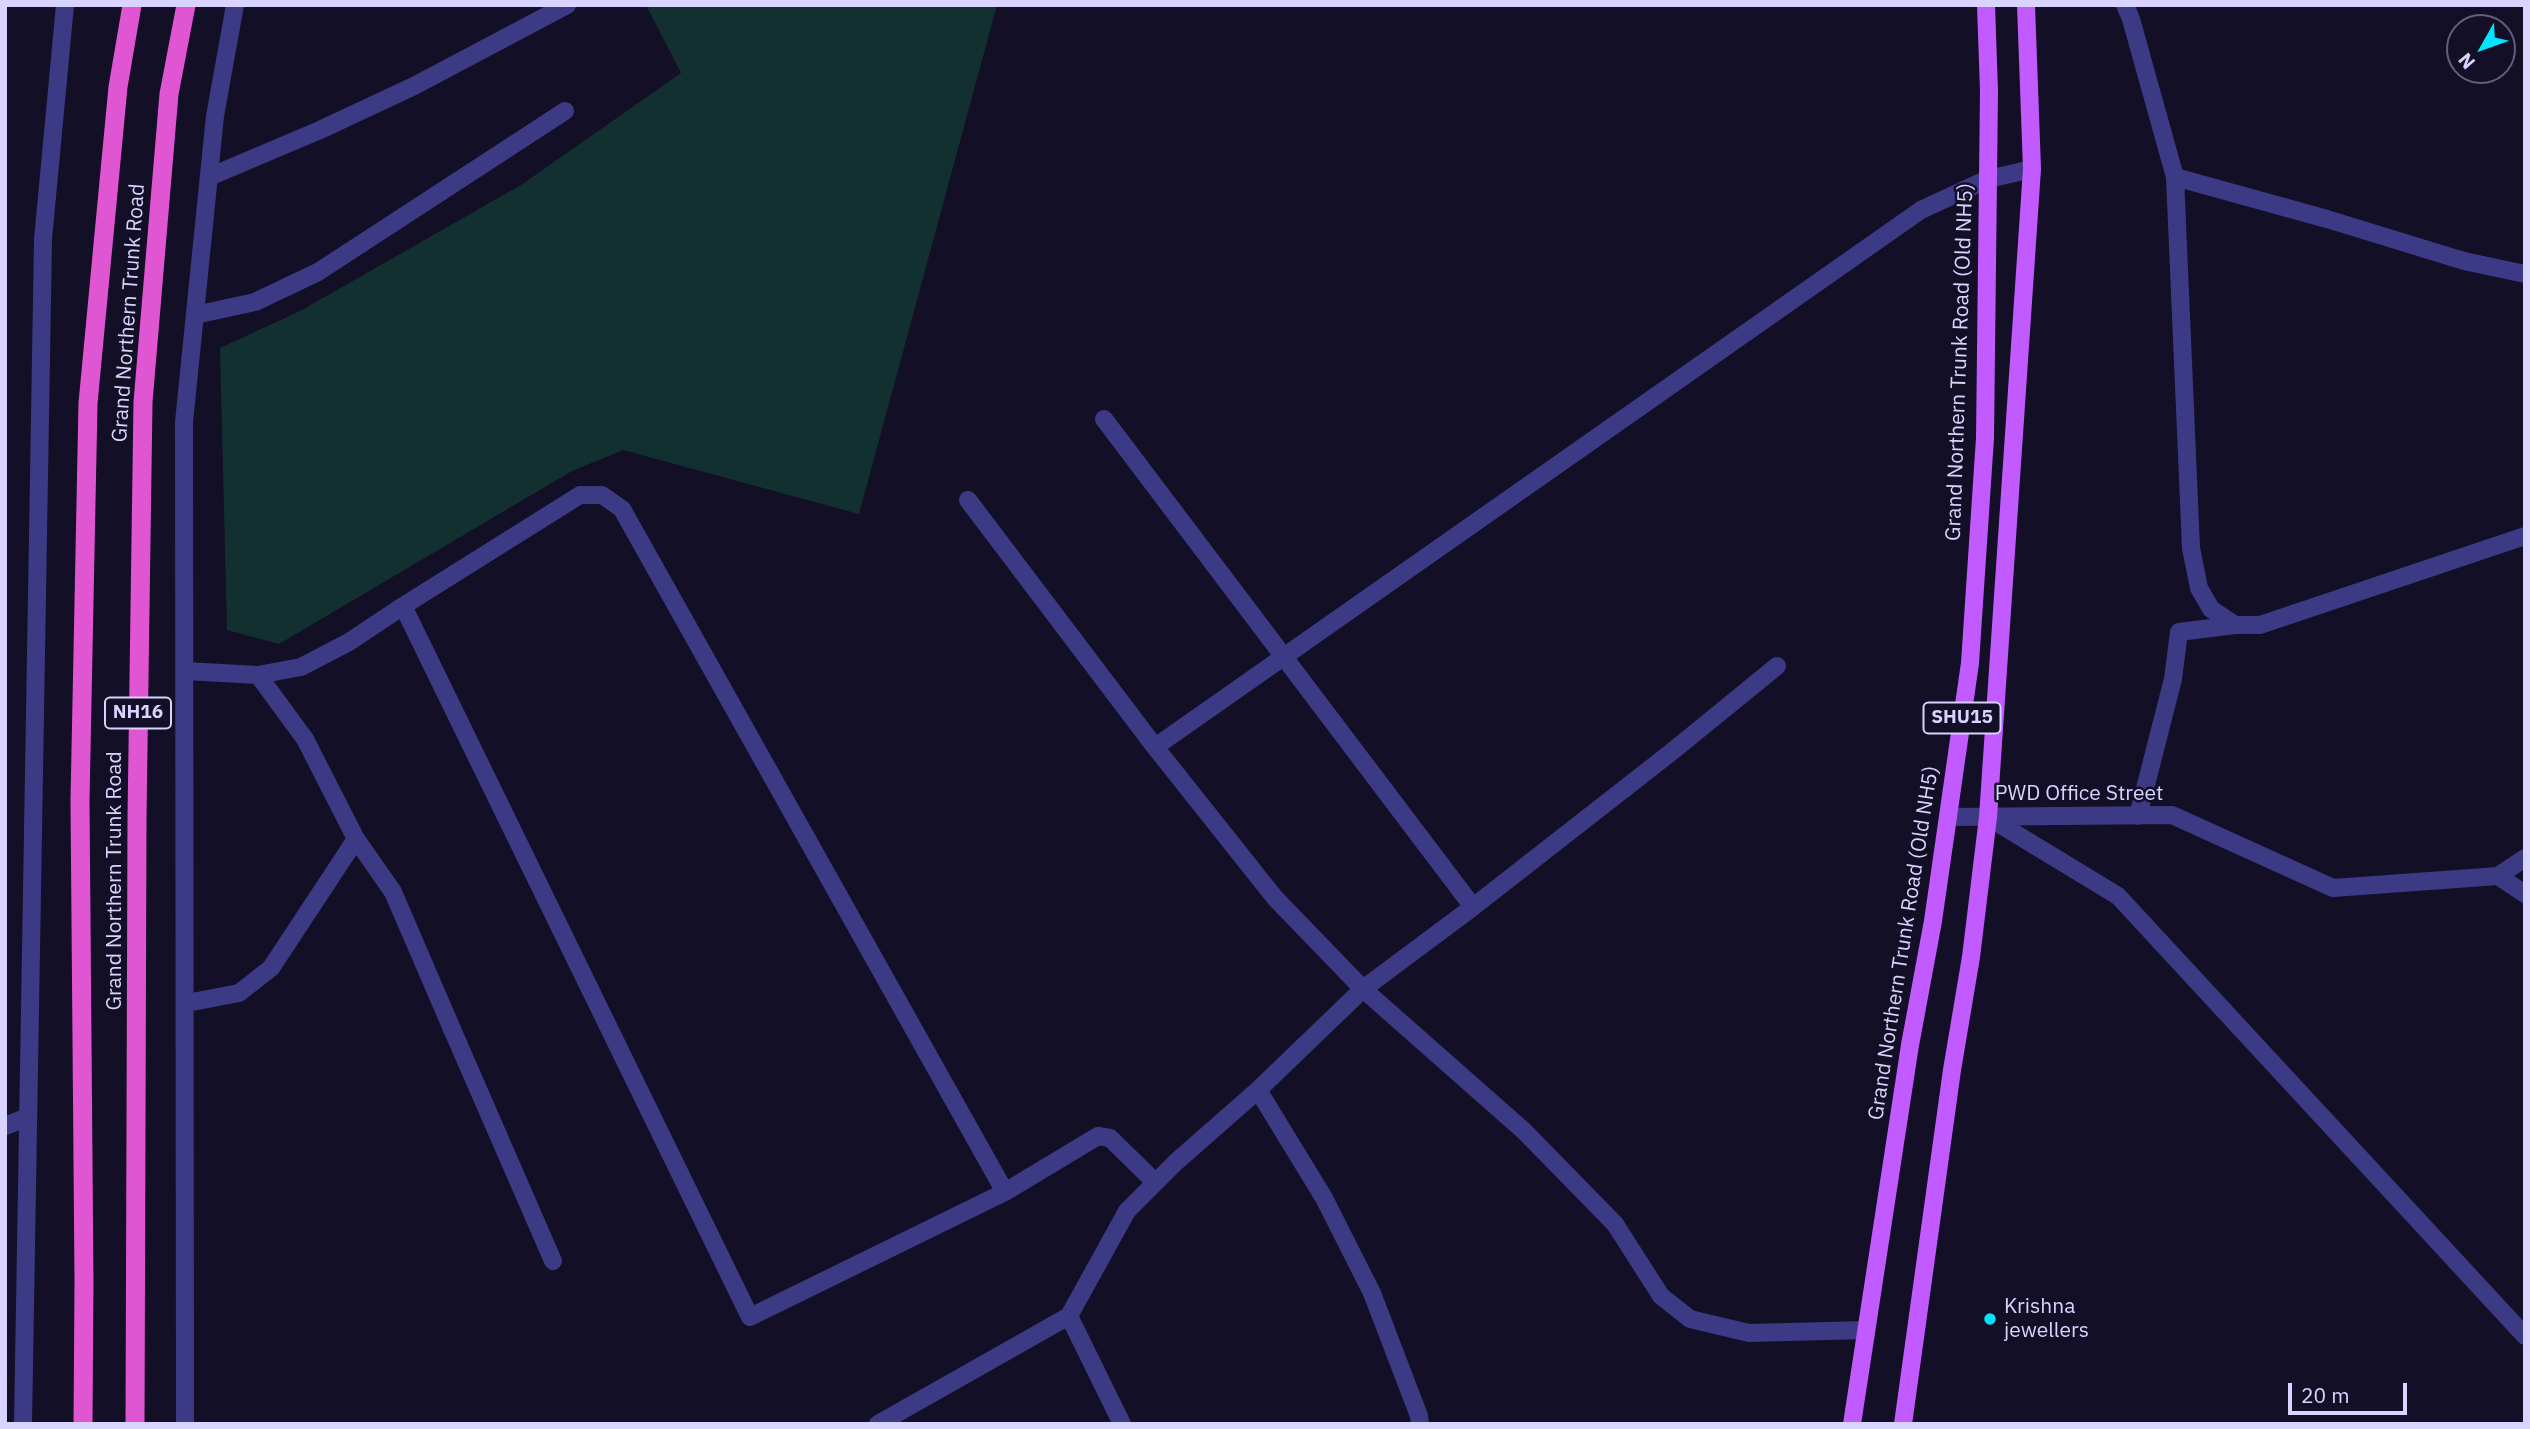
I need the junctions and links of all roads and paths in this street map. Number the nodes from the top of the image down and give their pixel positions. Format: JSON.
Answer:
{"nodes":[{"id":1,"x":65,"y":5,"type":"edge"},
{"id":2,"x":132,"y":5,"type":"edge"},
{"id":3,"x":186,"y":5,"type":"edge"},
{"id":4,"x":235,"y":5,"type":"edge"},
{"id":5,"x":567,"y":5,"type":"edge"},
{"id":6,"x":1986,"y":5,"type":"edge"},
{"id":7,"x":2026,"y":5,"type":"edge"},
{"id":8,"x":2125,"y":5,"type":"edge"},
{"id":9,"x":565,"y":111,"type":"dead end"},
{"id":10,"x":2032,"y":169,"type":"junction"},
{"id":11,"x":209,"y":177,"type":"junction"},
{"id":12,"x":2175,"y":177,"type":"junction"},
{"id":13,"x":1989,"y":179,"type":"junction"},
{"id":14,"x":2525,"y":274,"type":"edge"},
{"id":15,"x":195,"y":315,"type":"junction"},
{"id":16,"x":1104,"y":419,"type":"dead end"},
{"id":17,"x":968,"y":500,"type":"dead end"},
{"id":18,"x":2525,"y":536,"type":"edge"},
{"id":19,"x":403,"y":606,"type":"junction"},
{"id":20,"x":2235,"y":625,"type":"junction"},
{"id":21,"x":1282,"y":656,"type":"junction"},
{"id":22,"x":1777,"y":666,"type":"dead end"},
{"id":23,"x":186,"y":671,"type":"junction"},
{"id":24,"x":258,"y":674,"type":"junction"},
{"id":25,"x":1155,"y":747,"type":"junction"},
{"id":26,"x":2137,"y":816,"type":"junction"},
{"id":27,"x":1948,"y":817,"type":"junction"},
{"id":28,"x":1988,"y":817,"type":"junction"},
{"id":29,"x":356,"y":839,"type":"junction"},
{"id":30,"x":2525,"y":858,"type":"edge"},
{"id":31,"x":2498,"y":876,"type":"junction"},
{"id":32,"x":2525,"y":894,"type":"edge"},
{"id":33,"x":1474,"y":907,"type":"junction"},
{"id":34,"x":1363,"y":989,"type":"junction"},
{"id":35,"x":187,"y":1003,"type":"junction"},
{"id":36,"x":1258,"y":1090,"type":"junction"},
{"id":37,"x":28,"y":1117,"type":"junction"},
{"id":38,"x":5,"y":1126,"type":"edge"},
{"id":39,"x":1156,"y":1182,"type":"junction"},
{"id":40,"x":1005,"y":1192,"type":"junction"},
{"id":41,"x":553,"y":1261,"type":"dead end"},
{"id":42,"x":1069,"y":1316,"type":"junction"},
{"id":43,"x":1866,"y":1330,"type":"junction"},
{"id":44,"x":2525,"y":1336,"type":"edge"},
{"id":45,"x":23,"y":1424,"type":"edge"},
{"id":46,"x":83,"y":1424,"type":"edge"},
{"id":47,"x":135,"y":1424,"type":"edge"},
{"id":48,"x":185,"y":1424,"type":"edge"},
{"id":49,"x":878,"y":1424,"type":"edge"},
{"id":50,"x":1122,"y":1424,"type":"edge"},
{"id":51,"x":1420,"y":1424,"type":"edge"},
{"id":52,"x":1852,"y":1424,"type":"edge"},
{"id":53,"x":1903,"y":1424,"type":"edge"}],
"edges":[{"from":1,"to":37,"type":"street"},
{"from":2,"to":46,"type":"highway","name":"Grand Northern Trunk Road","number":"NH16"},
{"from":3,"to":47,"type":"highway","name":"Grand Northern Trunk Road","number":"NH16"},
{"from":4,"to":11,"type":"street"},
{"from":5,"to":11,"type":"street"},
{"from":6,"to":13,"type":"main road","name":"Grand Northern Trunk Road (Old NH5)","number":"SHU15"},
{"from":7,"to":10,"type":"main road","number":"SHU15"},
{"from":8,"to":12,"type":"street"},
{"from":9,"to":15,"type":"street"},
{"from":10,"to":13,"type":"street"},
{"from":10,"to":28,"type":"main road","number":"SHU15"},
{"from":11,"to":15,"type":"street"},
{"from":12,"to":14,"type":"street"},
{"from":12,"to":20,"type":"street"},
{"from":13,"to":21,"type":"street"},
{"from":13,"to":27,"type":"main road","name":"Grand Northern Trunk Road (Old NH5)","number":"SHU15"},
{"from":15,"to":23,"type":"street"},
{"from":16,"to":21,"type":"street"},
{"from":17,"to":25,"type":"street"},
{"from":18,"to":20,"type":"street"},
{"from":19,"to":24,"type":"street"},
{"from":19,"to":40,"type":"street"},
{"from":19,"to":40,"type":"street"},
{"from":20,"to":26,"type":"street"},
{"from":21,"to":25,"type":"street"},
{"from":21,"to":33,"type":"street"},
{"from":22,"to":33,"type":"street"},
{"from":23,"to":24,"type":"street"},
{"from":23,"to":35,"type":"street"},
{"from":24,"to":29,"type":"street"},
{"from":25,"to":34,"type":"street"},
{"from":26,"to":28,"type":"street","name":"PWD Office Street"},
{"from":26,"to":31,"type":"street","name":"PWD Office Street"},
{"from":27,"to":28,"type":"street","name":"PWD Office Street"},
{"from":27,"to":43,"type":"main road","name":"Grand Northern Trunk Road (Old NH5)","number":"SHU15"},
{"from":28,"to":44,"type":"street"},
{"from":28,"to":53,"type":"main road","number":"SHU15"},
{"from":29,"to":35,"type":"street"},
{"from":29,"to":41,"type":"street"},
{"from":30,"to":31,"type":"street"},
{"from":31,"to":32,"type":"street"},
{"from":33,"to":34,"type":"street"},
{"from":34,"to":36,"type":"street"},
{"from":34,"to":43,"type":"street"},
{"from":35,"to":48,"type":"street"},
{"from":36,"to":39,"type":"street"},
{"from":36,"to":51,"type":"street"},
{"from":37,"to":38,"type":"street"},
{"from":37,"to":45,"type":"street"},
{"from":39,"to":40,"type":"street"},
{"from":39,"to":42,"type":"street"},
{"from":42,"to":49,"type":"street"},
{"from":42,"to":50,"type":"street"},
{"from":43,"to":52,"type":"main road","name":"Grand Northern Trunk Road (Old NH5)","number":"SHU15"}]}
